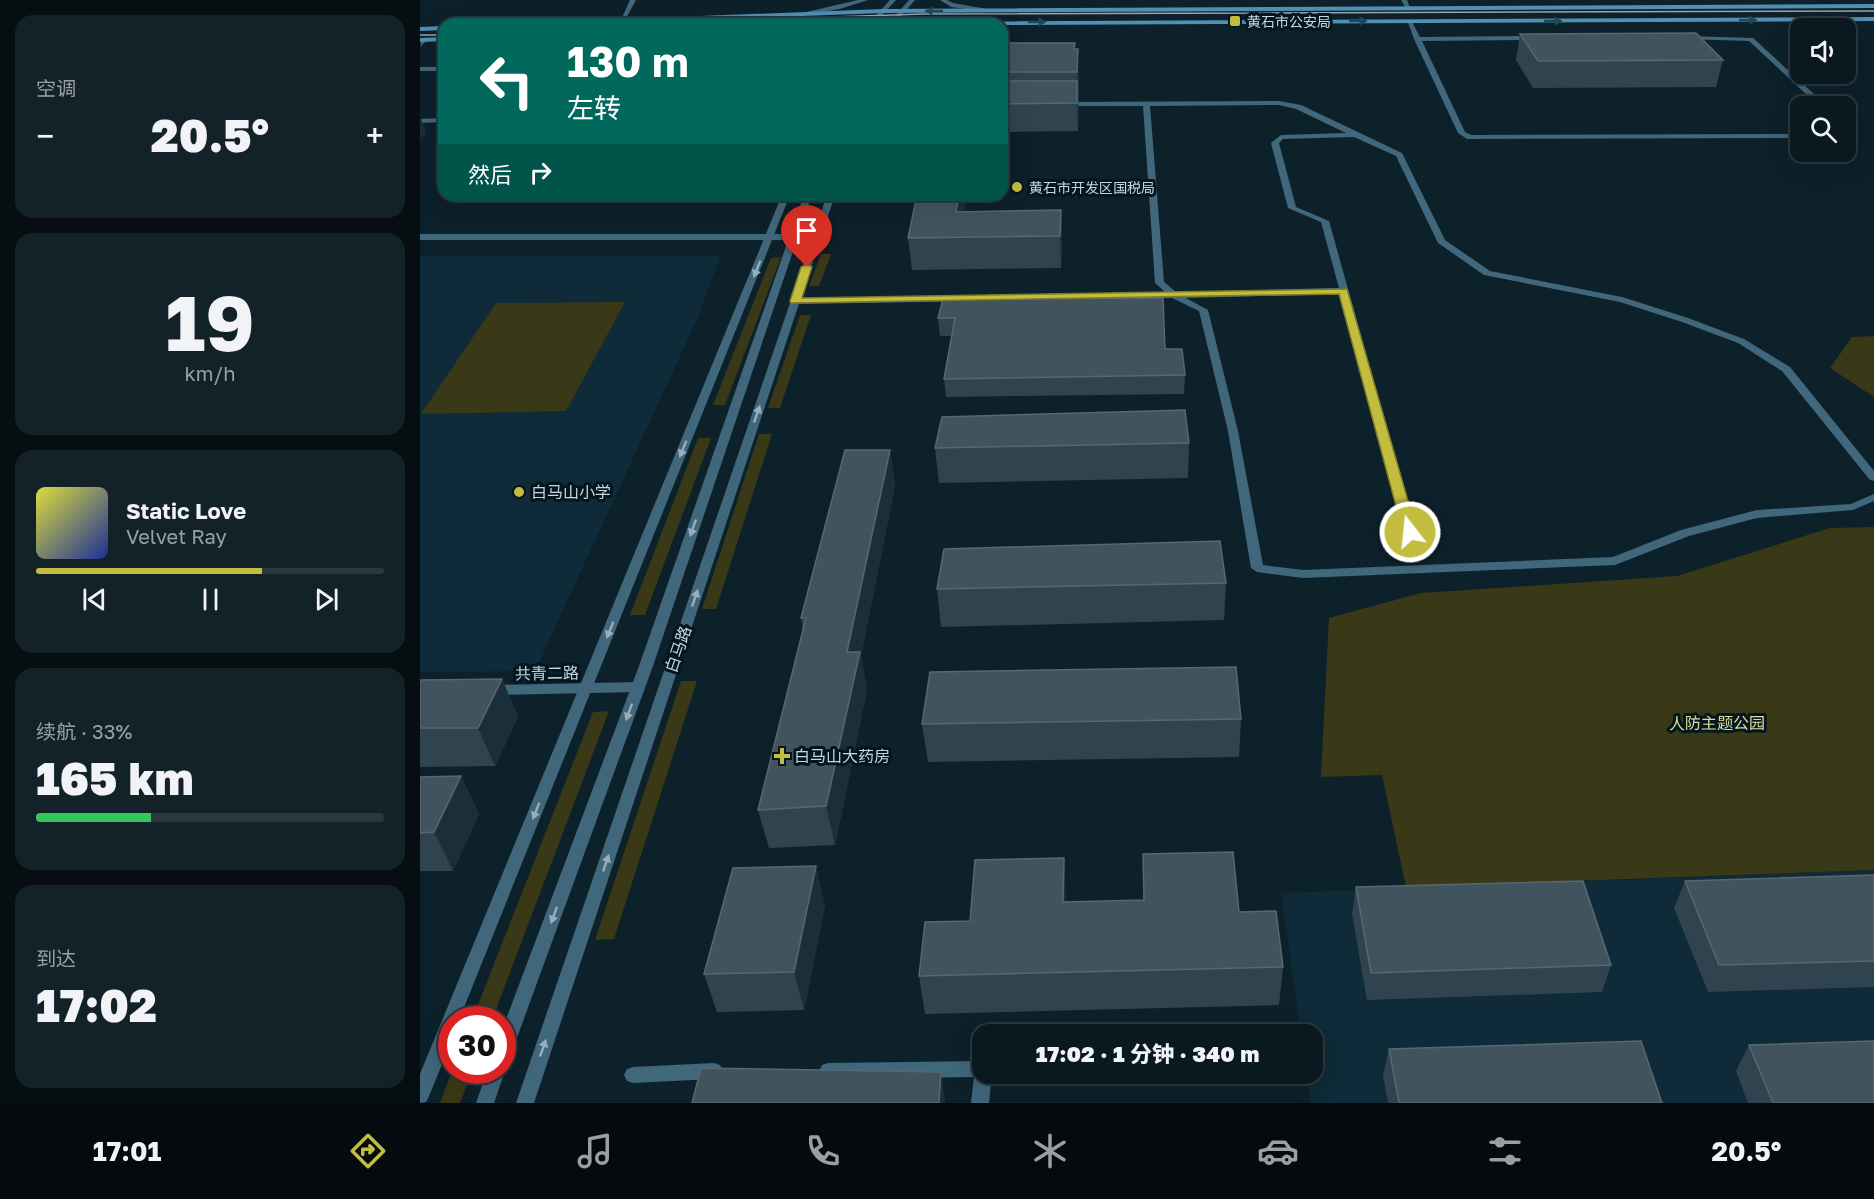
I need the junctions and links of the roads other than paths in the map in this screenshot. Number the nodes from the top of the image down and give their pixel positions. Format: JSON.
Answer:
{"nodes":[{"id":1,"x":633,"y":0,"type":"edge"},
{"id":2,"x":866,"y":0,"type":"edge"},
{"id":3,"x":893,"y":0,"type":"edge"},
{"id":4,"x":912,"y":0,"type":"edge"},
{"id":5,"x":943,"y":0,"type":"edge"},
{"id":6,"x":1404,"y":0,"type":"edge"},
{"id":7,"x":1874,"y":6,"type":"edge"},
{"id":8,"x":1407,"y":7,"type":"junction"},
{"id":9,"x":991,"y":10,"type":"junction"},
{"id":10,"x":883,"y":11,"type":"junction"},
{"id":11,"x":902,"y":11,"type":"junction"},
{"id":12,"x":794,"y":15,"type":"junction"},
{"id":13,"x":624,"y":18,"type":"edge"},
{"id":14,"x":708,"y":18,"type":"edge"},
{"id":15,"x":877,"y":18,"type":"edge"},
{"id":16,"x":896,"y":18,"type":"edge"},
{"id":17,"x":1874,"y":20,"type":"edge"},
{"id":18,"x":1409,"y":21,"type":"junction"},
{"id":19,"x":1008,"y":22,"type":"edge"},
{"id":20,"x":438,"y":28,"type":"edge"},
{"id":21,"x":420,"y":29,"type":"edge"},
{"id":22,"x":1539,"y":38,"type":"edge"},
{"id":23,"x":1681,"y":38,"type":"edge"},
{"id":24,"x":1417,"y":39,"type":"junction"},
{"id":25,"x":438,"y":40,"type":"edge"},
{"id":26,"x":421,"y":42,"type":"edge"},
{"id":27,"x":420,"y":69,"type":"edge"},
{"id":28,"x":438,"y":69,"type":"edge"},
{"id":29,"x":1812,"y":96,"type":"edge"},
{"id":30,"x":1146,"y":103,"type":"junction"},
{"id":31,"x":1050,"y":104,"type":"edge"},
{"id":32,"x":438,"y":120,"type":"edge"},
{"id":33,"x":420,"y":121,"type":"edge"},
{"id":34,"x":1356,"y":135,"type":"junction"},
{"id":35,"x":1790,"y":136,"type":"edge"},
{"id":36,"x":784,"y":201,"type":"edge"},
{"id":37,"x":806,"y":201,"type":"edge"},
{"id":38,"x":829,"y":201,"type":"edge"},
{"id":39,"x":420,"y":237,"type":"edge"},
{"id":40,"x":770,"y":237,"type":"junction"},
{"id":41,"x":793,"y":237,"type":"junction"},
{"id":42,"x":1344,"y":291,"type":"junction"},
{"id":43,"x":1174,"y":295,"type":"junction"},
{"id":44,"x":795,"y":301,"type":"junction"},
{"id":45,"x":1874,"y":478,"type":"edge"},
{"id":46,"x":1874,"y":497,"type":"edge"},
{"id":47,"x":1410,"y":532,"type":"dead end"},
{"id":48,"x":638,"y":687,"type":"junction"},
{"id":49,"x":586,"y":688,"type":"junction"},
{"id":50,"x":474,"y":690,"type":"edge"},
{"id":51,"x":516,"y":1016,"type":"edge"},
{"id":52,"x":972,"y":1069,"type":"edge"},
{"id":53,"x":731,"y":1071,"type":"edge"},
{"id":54,"x":815,"y":1071,"type":"edge"},
{"id":55,"x":633,"y":1075,"type":"dead end"},
{"id":56,"x":491,"y":1084,"type":"edge"},
{"id":57,"x":982,"y":1084,"type":"edge"},
{"id":58,"x":420,"y":1096,"type":"edge"},
{"id":59,"x":484,"y":1103,"type":"edge"},
{"id":60,"x":525,"y":1103,"type":"edge"},
{"id":61,"x":980,"y":1103,"type":"edge"}],
"edges":[{"from":1,"to":13,"type":"street"},
{"from":2,"to":12,"type":"street"},
{"from":3,"to":10,"type":"street"},
{"from":4,"to":11,"type":"street"},
{"from":5,"to":9,"type":"street"},
{"from":6,"to":8,"type":"street"},
{"from":7,"to":8,"type":"main road"},
{"from":8,"to":9,"type":"main road"},
{"from":9,"to":11,"type":"main road","one_way":true},
{"from":10,"to":11,"type":"main road"},
{"from":10,"to":12,"type":"main road"},
{"from":10,"to":15,"type":"street"},
{"from":11,"to":16,"type":"street"},
{"from":12,"to":14,"type":"main road"},
{"from":18,"to":17,"type":"main road","one_way":true},
{"from":19,"to":18,"type":"main road","one_way":true},
{"from":18,"to":24,"type":"street"},
{"from":20,"to":21,"type":"main road"},
{"from":22,"to":24,"type":"street"},
{"from":23,"to":29,"type":"street"},
{"from":24,"to":35,"type":"street"},
{"from":25,"to":26,"type":"main road"},
{"from":27,"to":28,"type":"street"},
{"from":30,"to":31,"type":"street"},
{"from":30,"to":34,"type":"street"},
{"from":30,"to":43,"type":"street"},
{"from":32,"to":33,"type":"street"},
{"from":34,"to":42,"type":"street"},
{"from":34,"to":45,"type":"street"},
{"from":36,"to":40,"type":"street"},
{"from":37,"to":41,"type":"street","name":"白马路"},
{"from":38,"to":44,"type":"street","name":"白马路"},
{"from":39,"to":40,"type":"street"},
{"from":40,"to":41,"type":"street"},
{"from":40,"to":49,"type":"street","one_way":true},
{"from":41,"to":48,"type":"street","name":"白马路","one_way":true},
{"from":42,"to":43,"type":"street"},
{"from":42,"to":47,"type":"street"},
{"from":43,"to":44,"type":"street"},
{"from":43,"to":46,"type":"street"},
{"from":60,"to":44,"type":"street","name":"白马路","one_way":true},
{"from":48,"to":49,"type":"street","name":"共青二路"},
{"from":48,"to":51,"type":"street","name":"白马路","one_way":true},
{"from":49,"to":50,"type":"street","name":"共青二路"},
{"from":49,"to":58,"type":"street","one_way":true},
{"from":52,"to":54,"type":"street"},
{"from":53,"to":55,"type":"street"},
{"from":56,"to":59,"type":"street"},
{"from":57,"to":61,"type":"street"}]}
